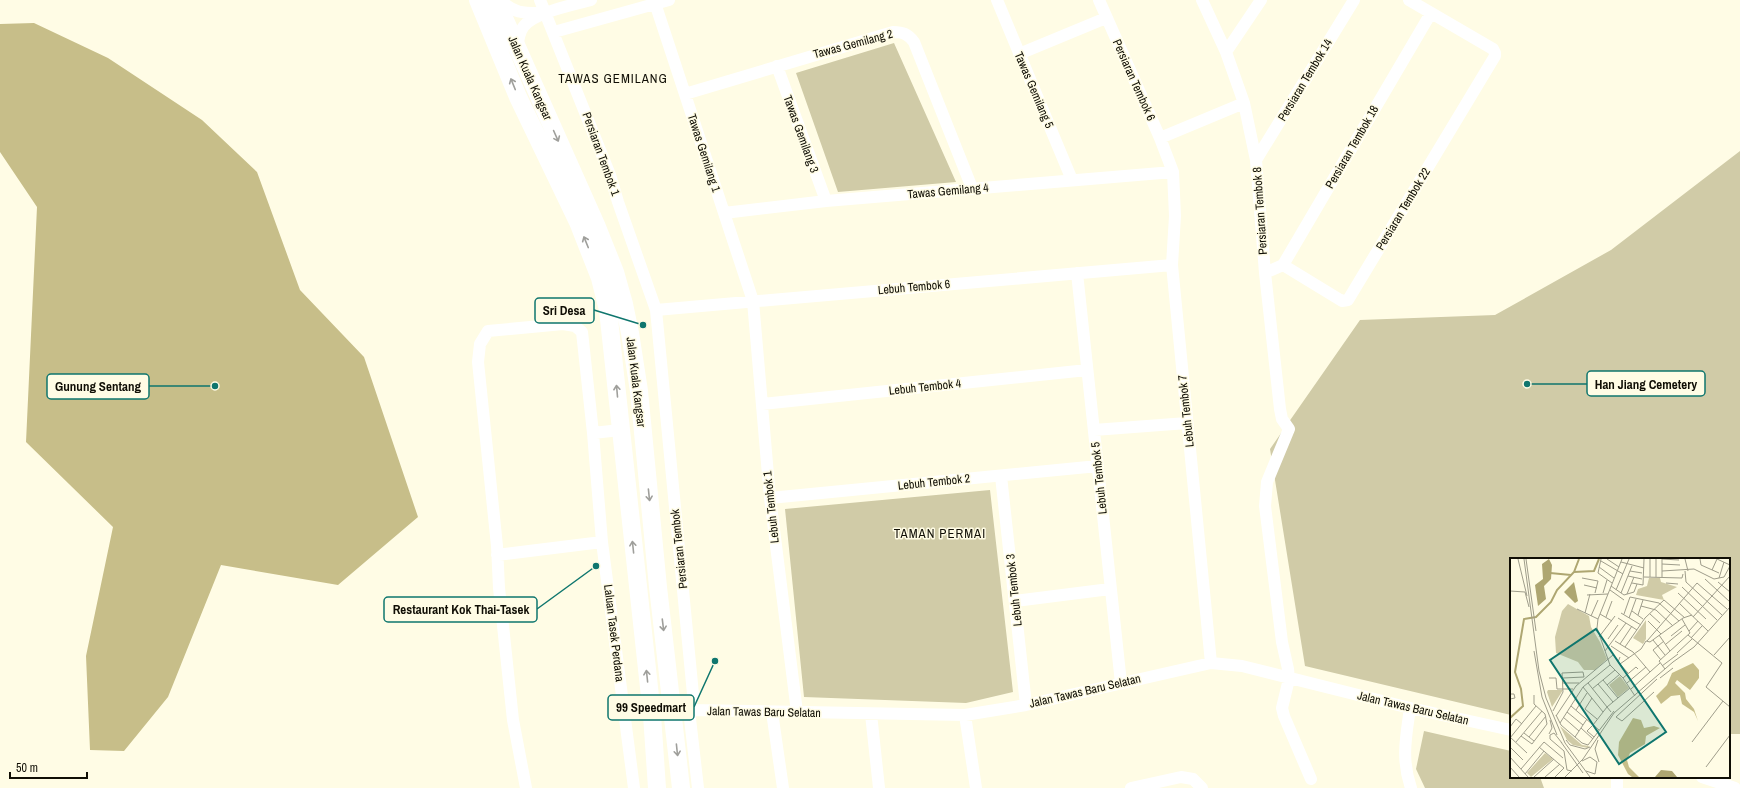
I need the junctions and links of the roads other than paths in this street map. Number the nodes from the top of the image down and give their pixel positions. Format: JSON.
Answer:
{"nodes":[{"id":1,"x":478,"y":0,"type":"edge"},
{"id":2,"x":496,"y":0,"type":"edge"},
{"id":3,"x":501,"y":0,"type":"edge"},
{"id":4,"x":540,"y":0,"type":"edge"},
{"id":5,"x":591,"y":0,"type":"edge"},
{"id":6,"x":669,"y":0,"type":"edge"},
{"id":7,"x":997,"y":0,"type":"edge"},
{"id":8,"x":1099,"y":0,"type":"edge"},
{"id":9,"x":1202,"y":0,"type":"edge"},
{"id":10,"x":1261,"y":0,"type":"edge"},
{"id":11,"x":1354,"y":0,"type":"edge"},
{"id":12,"x":1409,"y":0,"type":"edge"},
{"id":13,"x":655,"y":2,"type":"edge"},
{"id":14,"x":546,"y":13,"type":"junction"},
{"id":15,"x":1431,"y":13,"type":"junction"},
{"id":16,"x":1106,"y":18,"type":"junction"},
{"id":17,"x":554,"y":32,"type":"junction"},
{"id":18,"x":517,"y":50,"type":"junction"},
{"id":19,"x":1226,"y":52,"type":"junction"},
{"id":20,"x":1019,"y":54,"type":"junction"},
{"id":21,"x":777,"y":66,"type":"junction"},
{"id":22,"x":685,"y":94,"type":"junction"},
{"id":23,"x":1244,"y":104,"type":"junction"},
{"id":24,"x":1160,"y":138,"type":"junction"},
{"id":25,"x":1169,"y":160,"type":"joint"},
{"id":26,"x":1256,"y":160,"type":"junction"},
{"id":27,"x":1173,"y":172,"type":"junction"},
{"id":28,"x":1072,"y":180,"type":"junction"},
{"id":29,"x":972,"y":188,"type":"junction"},
{"id":30,"x":826,"y":202,"type":"junction"},
{"id":31,"x":724,"y":213,"type":"junction"},
{"id":32,"x":1172,"y":265,"type":"junction"},
{"id":33,"x":1283,"y":265,"type":"junction"},
{"id":34,"x":1077,"y":273,"type":"junction"},
{"id":35,"x":1265,"y":273,"type":"junction"},
{"id":36,"x":753,"y":301,"type":"junction"},
{"id":37,"x":656,"y":310,"type":"junction"},
{"id":38,"x":1087,"y":370,"type":"junction"},
{"id":39,"x":639,"y":391,"type":"junction"},
{"id":40,"x":762,"y":404,"type":"junction"},
{"id":41,"x":1187,"y":423,"type":"junction"},
{"id":42,"x":620,"y":430,"type":"junction"},
{"id":43,"x":1094,"y":430,"type":"junction"},
{"id":44,"x":593,"y":433,"type":"junction"},
{"id":45,"x":646,"y":464,"type":"junction"},
{"id":46,"x":1098,"y":466,"type":"junction"},
{"id":47,"x":1001,"y":476,"type":"junction"},
{"id":48,"x":770,"y":498,"type":"junction"},
{"id":49,"x":602,"y":542,"type":"junction"},
{"id":50,"x":497,"y":555,"type":"junction"},
{"id":51,"x":1110,"y":589,"type":"junction"},
{"id":52,"x":1015,"y":601,"type":"junction"},
{"id":53,"x":1211,"y":663,"type":"junction"},
{"id":54,"x":1289,"y":679,"type":"junction"},
{"id":55,"x":1121,"y":683,"type":"junction"},
{"id":56,"x":1026,"y":705,"type":"junction"},
{"id":57,"x":1410,"y":708,"type":"junction"},
{"id":58,"x":681,"y":711,"type":"junction"},
{"id":59,"x":772,"y":712,"type":"junction"},
{"id":60,"x":797,"y":712,"type":"junction"},
{"id":61,"x":871,"y":714,"type":"junction"},
{"id":62,"x":652,"y":715,"type":"junction"},
{"id":63,"x":965,"y":715,"type":"junction"},
{"id":64,"x":1510,"y":730,"type":"edge"},
{"id":65,"x":1705,"y":778,"type":"edge"},
{"id":66,"x":1311,"y":779,"type":"dead end"},
{"id":67,"x":526,"y":788,"type":"edge"},
{"id":68,"x":634,"y":788,"type":"edge"},
{"id":69,"x":657,"y":788,"type":"edge"},
{"id":70,"x":681,"y":788,"type":"edge"},
{"id":71,"x":698,"y":788,"type":"edge"},
{"id":72,"x":783,"y":788,"type":"edge"},
{"id":73,"x":879,"y":788,"type":"edge"},
{"id":74,"x":976,"y":788,"type":"edge"},
{"id":75,"x":1137,"y":788,"type":"edge"},
{"id":76,"x":1202,"y":788,"type":"edge"},
{"id":77,"x":1411,"y":788,"type":"edge"},
{"id":78,"x":1735,"y":788,"type":"edge"}],
"edges":[{"from":42,"to":1,"type":"highway","name":"Jalan Kuala Kangsar","one_way":true},
{"from":2,"to":18,"type":"highway","name":"Jalan Kuala Kangsar"},
{"from":3,"to":14,"type":"street"},
{"from":4,"to":14,"type":"street","name":"Persiaran Tembok 1"},
{"from":5,"to":14,"type":"street"},
{"from":6,"to":13,"type":"street"},
{"from":7,"to":20,"type":"street","name":"Tawas Gemilang 5"},
{"from":8,"to":16,"type":"street","name":"Persiaran Tembok 6"},
{"from":9,"to":19,"type":"street","name":"Persiaran Tembok 8"},
{"from":10,"to":19,"type":"street"},
{"from":11,"to":26,"type":"street","name":"Persiaran Tembok 14"},
{"from":12,"to":15,"type":"street"},
{"from":13,"to":17,"type":"street"},
{"from":13,"to":22,"type":"street","name":"Tawas Gemilang 1"},
{"from":14,"to":17,"type":"street","name":"Persiaran Tembok 1"},
{"from":14,"to":18,"type":"street"},
{"from":15,"to":33,"type":"street","name":"Persiaran Tembok 18"},
{"from":15,"to":33,"type":"street","name":"Persiaran Tembok 22"},
{"from":16,"to":20,"type":"street"},
{"from":16,"to":24,"type":"street","name":"Persiaran Tembok 6"},
{"from":17,"to":37,"type":"street","name":"Persiaran Tembok 1"},
{"from":18,"to":39,"type":"highway","name":"Jalan Kuala Kangsar","one_way":true},
{"from":19,"to":23,"type":"street","name":"Persiaran Tembok 8"},
{"from":20,"to":28,"type":"street","name":"Tawas Gemilang 5"},
{"from":21,"to":22,"type":"street","name":"Tawas Gemilang 2"},
{"from":21,"to":29,"type":"street","name":"Tawas Gemilang 2"},
{"from":21,"to":30,"type":"street","name":"Tawas Gemilang 3"},
{"from":22,"to":31,"type":"street","name":"Tawas Gemilang 1"},
{"from":23,"to":24,"type":"street"},
{"from":23,"to":26,"type":"street","name":"Persiaran Tembok 8"},
{"from":24,"to":25,"type":"street","name":"Persiaran Tembok 6"},
{"from":25,"to":27,"type":"street","name":"Lebuh Tembok 7"},
{"from":26,"to":35,"type":"street","name":"Persiaran Tembok 8"},
{"from":27,"to":28,"type":"street","name":"Tawas Gemilang 4"},
{"from":27,"to":32,"type":"street","name":"Lebuh Tembok 7"},
{"from":28,"to":29,"type":"street","name":"Tawas Gemilang 4"},
{"from":29,"to":30,"type":"street","name":"Tawas Gemilang 4"},
{"from":30,"to":31,"type":"street","name":"Tawas Gemilang 4"},
{"from":31,"to":36,"type":"street","name":"Tawas Gemilang 1"},
{"from":32,"to":34,"type":"street","name":"Lebuh Tembok 6"},
{"from":32,"to":41,"type":"street","name":"Lebuh Tembok 7"},
{"from":33,"to":35,"type":"street"},
{"from":34,"to":36,"type":"street","name":"Lebuh Tembok 6"},
{"from":34,"to":38,"type":"street","name":"Lebuh Tembok 5"},
{"from":35,"to":54,"type":"street","name":"Persiaran Tembok 8"},
{"from":36,"to":37,"type":"street","name":"Lebuh Tembok 6"},
{"from":36,"to":40,"type":"street","name":"Lebuh Tembok 1"},
{"from":37,"to":58,"type":"street","name":"Persiaran Tembok"},
{"from":38,"to":40,"type":"street","name":"Lebuh Tembok 4"},
{"from":38,"to":43,"type":"street","name":"Lebuh Tembok 5"},
{"from":39,"to":42,"type":"highway"},
{"from":39,"to":45,"type":"highway","name":"Jalan Kuala Kangsar"},
{"from":40,"to":48,"type":"street","name":"Lebuh Tembok 1"},
{"from":41,"to":43,"type":"street"},
{"from":41,"to":53,"type":"street","name":"Lebuh Tembok 7"},
{"from":42,"to":44,"type":"street"},
{"from":42,"to":45,"type":"highway"},
{"from":62,"to":42,"type":"highway","name":"Jalan Kuala Kangsar","one_way":true},
{"from":43,"to":46,"type":"street","name":"Lebuh Tembok 5"},
{"from":44,"to":49,"type":"street","name":"Laluan Tasek Perdana"},
{"from":44,"to":50,"type":"street","name":"Laluan Tasek Perdana"},
{"from":45,"to":58,"type":"highway","name":"Jalan Kuala Kangsar","one_way":true},
{"from":46,"to":47,"type":"street","name":"Lebuh Tembok 2"},
{"from":46,"to":51,"type":"street","name":"Lebuh Tembok 5"},
{"from":47,"to":48,"type":"street","name":"Lebuh Tembok 2"},
{"from":47,"to":52,"type":"street","name":"Lebuh Tembok 3"},
{"from":48,"to":60,"type":"street","name":"Lebuh Tembok 1"},
{"from":49,"to":50,"type":"street"},
{"from":49,"to":68,"type":"street","name":"Laluan Tasek Perdana"},
{"from":50,"to":67,"type":"street"},
{"from":51,"to":52,"type":"street"},
{"from":51,"to":55,"type":"street","name":"Lebuh Tembok 5"},
{"from":52,"to":56,"type":"street","name":"Lebuh Tembok 3"},
{"from":53,"to":54,"type":"street","name":"Jalan Tawas Baru Selatan"},
{"from":53,"to":55,"type":"street","name":"Jalan Tawas Baru Selatan"},
{"from":54,"to":57,"type":"street","name":"Jalan Tawas Baru Selatan"},
{"from":54,"to":66,"type":"street"},
{"from":55,"to":56,"type":"street","name":"Jalan Tawas Baru Selatan"},
{"from":56,"to":63,"type":"street","name":"Jalan Tawas Baru Selatan"},
{"from":57,"to":64,"type":"street","name":"Jalan Tawas Baru Selatan"},
{"from":57,"to":77,"type":"street"},
{"from":58,"to":59,"type":"street","name":"Jalan Tawas Baru Selatan"},
{"from":58,"to":62,"type":"street","name":"Jalan Tawas Baru Selatan"},
{"from":58,"to":70,"type":"highway","name":"Jalan Kuala Kangsar","one_way":true},
{"from":58,"to":71,"type":"street","name":"Persiaran Tembok"},
{"from":59,"to":60,"type":"street","name":"Jalan Tawas Baru Selatan"},
{"from":59,"to":72,"type":"street"},
{"from":60,"to":61,"type":"street","name":"Jalan Tawas Baru Selatan"},
{"from":61,"to":63,"type":"street","name":"Jalan Tawas Baru Selatan"},
{"from":61,"to":73,"type":"street"},
{"from":62,"to":69,"type":"highway","name":"Jalan Kuala Kangsar"},
{"from":63,"to":74,"type":"street"},
{"from":65,"to":78,"type":"street"},
{"from":75,"to":76,"type":"street"}]}
